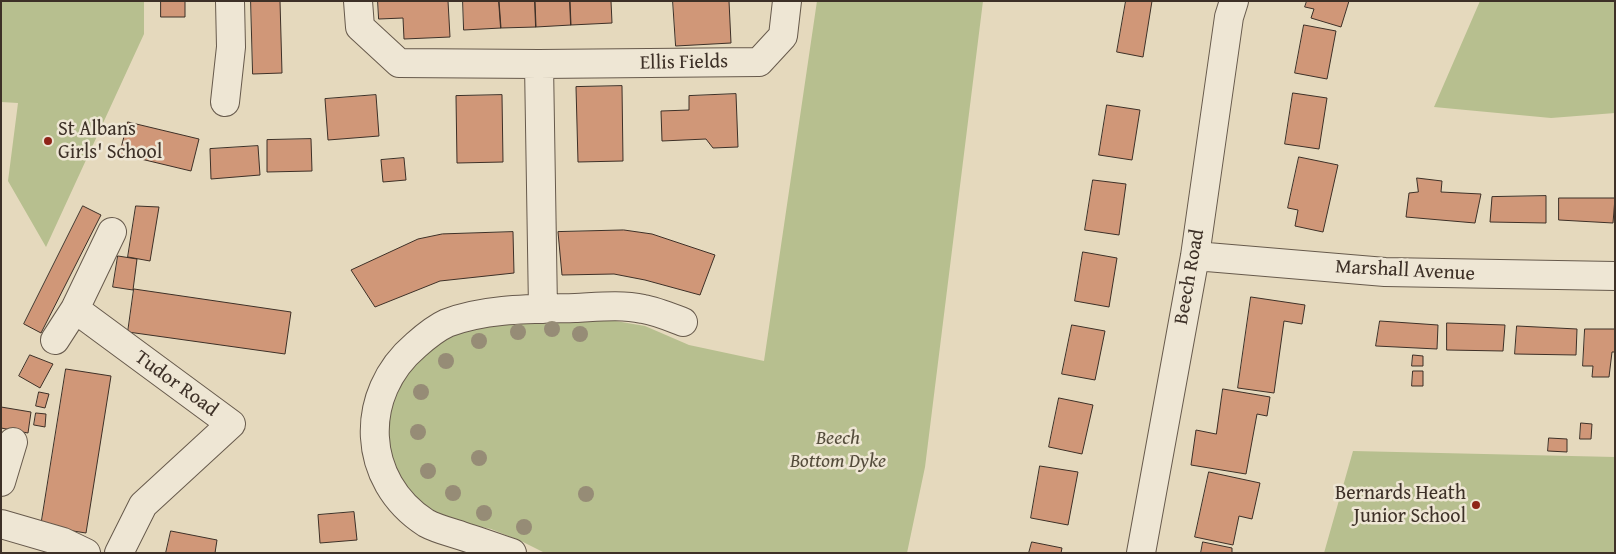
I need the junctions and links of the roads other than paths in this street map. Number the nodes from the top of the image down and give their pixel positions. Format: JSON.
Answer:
{"nodes":[{"id":1,"x":230,"y":1,"type":"edge"},
{"id":2,"x":358,"y":1,"type":"edge"},
{"id":3,"x":787,"y":1,"type":"edge"},
{"id":4,"x":1234,"y":1,"type":"edge"},
{"id":5,"x":539,"y":64,"type":"junction"},
{"id":6,"x":225,"y":102,"type":"dead end"},
{"id":7,"x":112,"y":232,"type":"dead end"},
{"id":8,"x":1195,"y":256,"type":"junction"},
{"id":9,"x":1615,"y":276,"type":"edge"},
{"id":10,"x":75,"y":309,"type":"junction"},
{"id":11,"x":543,"y":309,"type":"junction"},
{"id":12,"x":682,"y":322,"type":"dead end"},
{"id":13,"x":55,"y":340,"type":"dead end"},
{"id":14,"x":14,"y":442,"type":"dead end"},
{"id":15,"x":1,"y":482,"type":"edge"},
{"id":16,"x":1,"y":524,"type":"edge"},
{"id":17,"x":86,"y":553,"type":"edge"},
{"id":18,"x":119,"y":553,"type":"edge"},
{"id":19,"x":512,"y":553,"type":"edge"},
{"id":20,"x":1141,"y":553,"type":"edge"}],
"edges":[{"from":1,"to":6,"type":"street"},
{"from":2,"to":5,"type":"street","name":"Ellis Fields"},
{"from":3,"to":5,"type":"street","name":"Ellis Fields"},
{"from":4,"to":8,"type":"street","name":"Beech Road"},
{"from":5,"to":11,"type":"street"},
{"from":7,"to":10,"type":"street"},
{"from":8,"to":9,"type":"street","name":"Marshall Avenue"},
{"from":8,"to":20,"type":"street","name":"Beech Road"},
{"from":10,"to":13,"type":"street"},
{"from":10,"to":18,"type":"street","name":"Tudor Road"},
{"from":11,"to":12,"type":"street"},
{"from":11,"to":19,"type":"street"},
{"from":14,"to":15,"type":"street"},
{"from":16,"to":17,"type":"street"}]}
